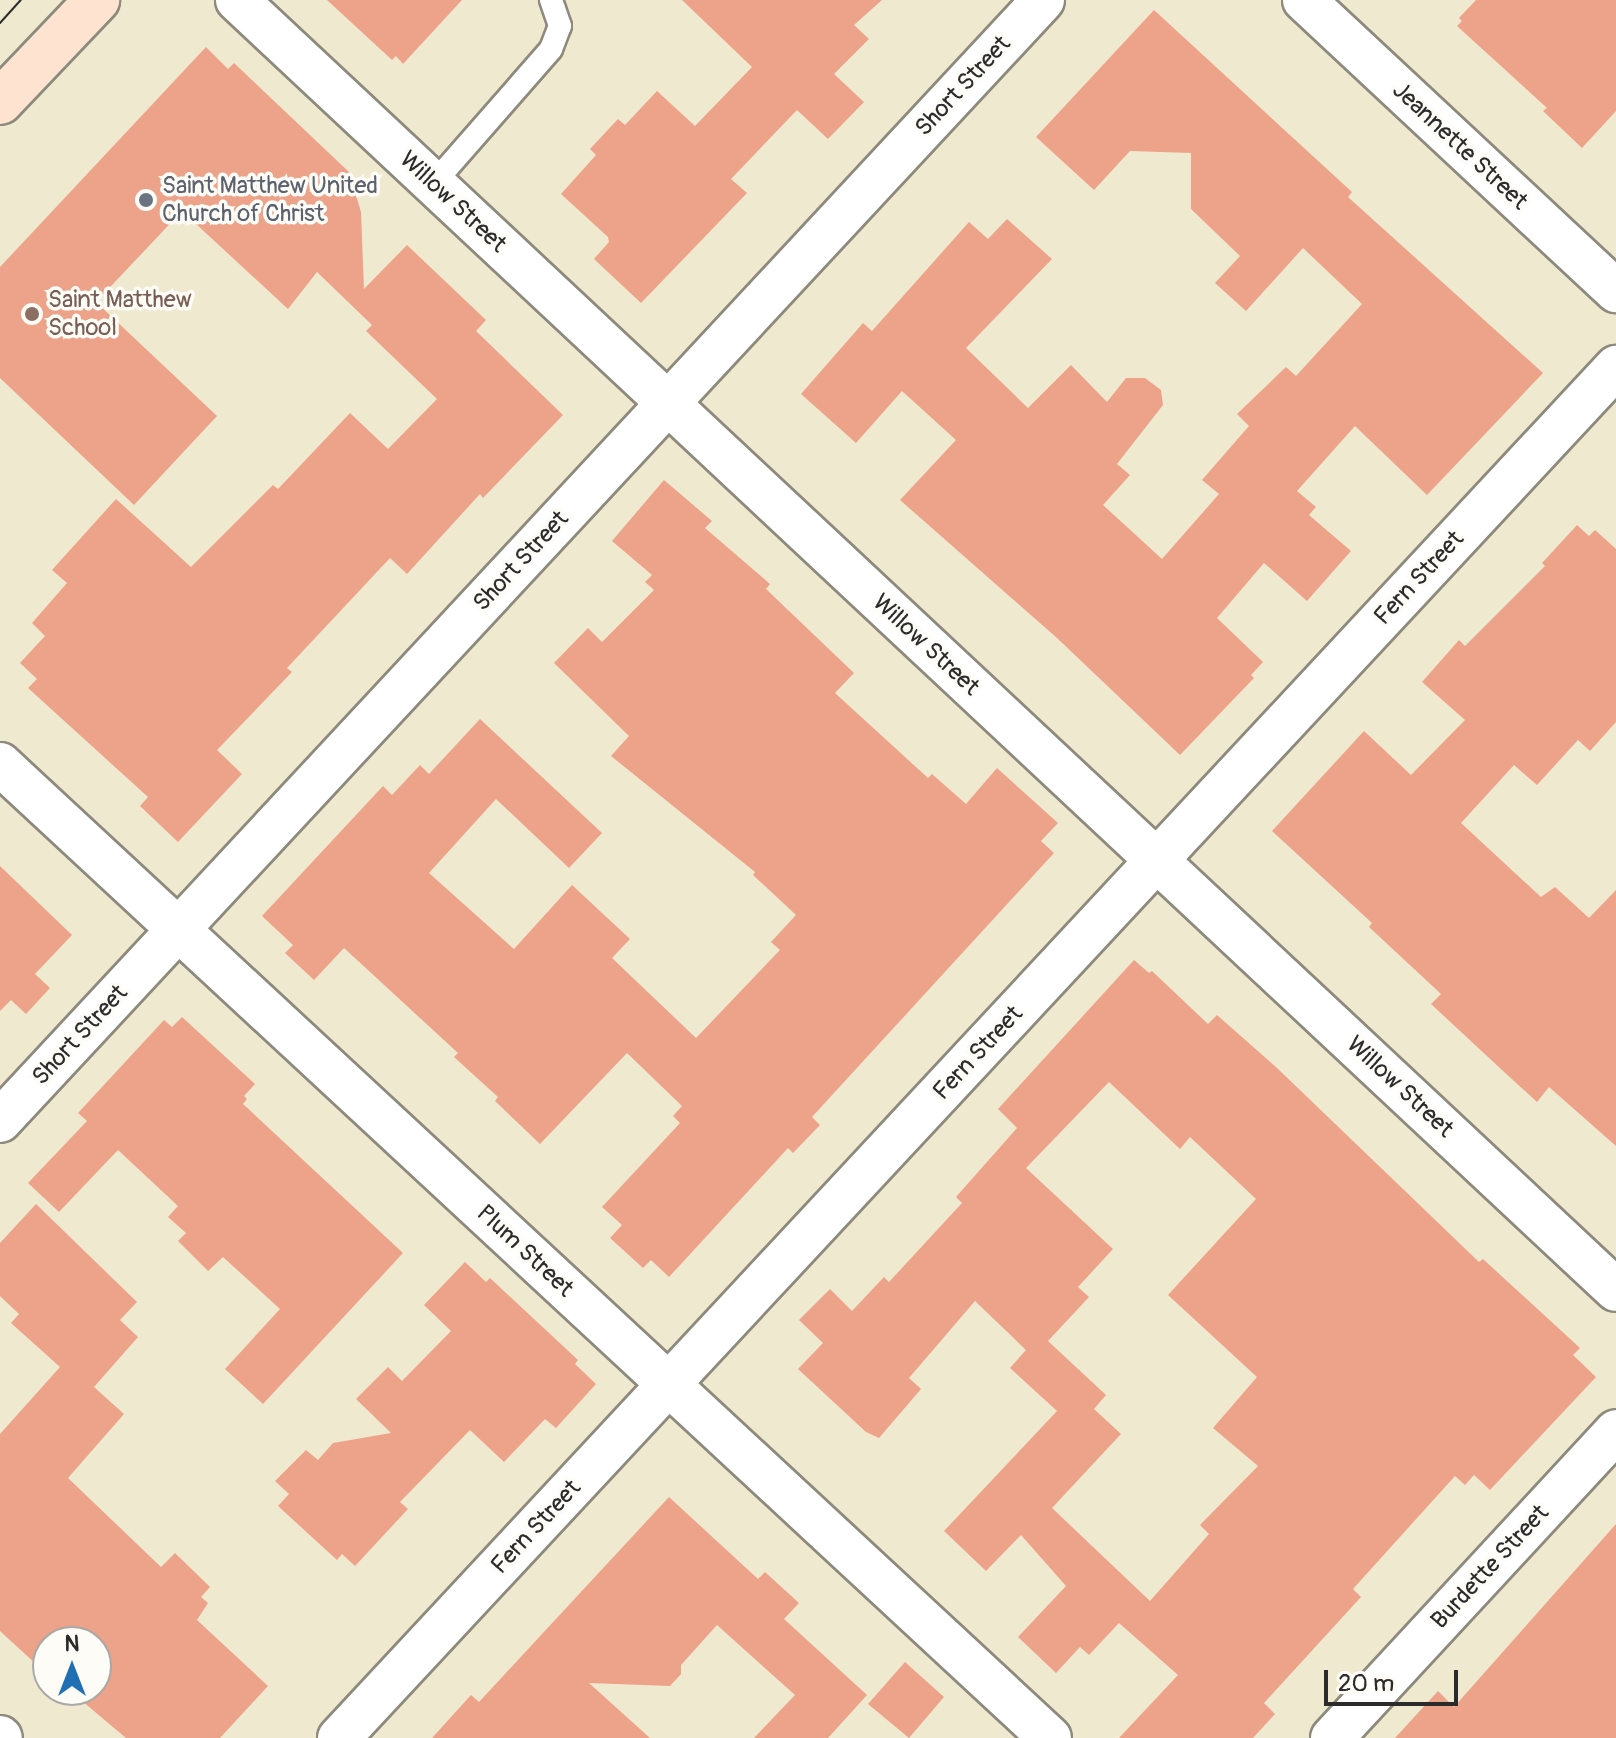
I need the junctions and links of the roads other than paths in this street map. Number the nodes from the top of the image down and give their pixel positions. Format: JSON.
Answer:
{"nodes":[{"id":1,"x":97,"y":0,"type":"edge"},
{"id":2,"x":237,"y":0,"type":"edge"},
{"id":3,"x":551,"y":0,"type":"edge"},
{"id":4,"x":1043,"y":0,"type":"edge"},
{"id":5,"x":1304,"y":0,"type":"edge"},
{"id":6,"x":0,"y":102,"type":"edge"},
{"id":7,"x":433,"y":184,"type":"junction"},
{"id":8,"x":1616,"y":291,"type":"edge"},
{"id":9,"x":1616,"y":367,"type":"edge"},
{"id":10,"x":668,"y":403,"type":"junction"},
{"id":11,"x":0,"y":764,"type":"edge"},
{"id":12,"x":1157,"y":861,"type":"junction"},
{"id":13,"x":179,"y":930,"type":"junction"},
{"id":14,"x":0,"y":1121,"type":"edge"},
{"id":15,"x":1616,"y":1290,"type":"edge"},
{"id":16,"x":669,"y":1384,"type":"junction"},
{"id":17,"x":1616,"y":1431,"type":"edge"},
{"id":18,"x":339,"y":1738,"type":"edge"},
{"id":19,"x":1050,"y":1738,"type":"edge"},
{"id":20,"x":1332,"y":1738,"type":"edge"}],
"edges":[{"from":1,"to":6,"type":"main road"},
{"from":2,"to":7,"type":"street","name":"Willow Street"},
{"from":3,"to":7,"type":"lane"},
{"from":4,"to":10,"type":"street","name":"Short Street"},
{"from":5,"to":8,"type":"street","name":"Jeannette Street"},
{"from":7,"to":10,"type":"street","name":"Willow Street"},
{"from":9,"to":12,"type":"street","name":"Fern Street"},
{"from":10,"to":12,"type":"street","name":"Willow Street"},
{"from":10,"to":13,"type":"street","name":"Short Street"},
{"from":11,"to":13,"type":"street","name":"Plum Street"},
{"from":12,"to":15,"type":"street","name":"Willow Street"},
{"from":12,"to":16,"type":"street","name":"Fern Street"},
{"from":13,"to":14,"type":"street","name":"Short Street"},
{"from":13,"to":16,"type":"street","name":"Plum Street"},
{"from":16,"to":18,"type":"street","name":"Fern Street"},
{"from":16,"to":19,"type":"street","name":"Plum Street"},
{"from":17,"to":20,"type":"street","name":"Burdette Street"}]}
